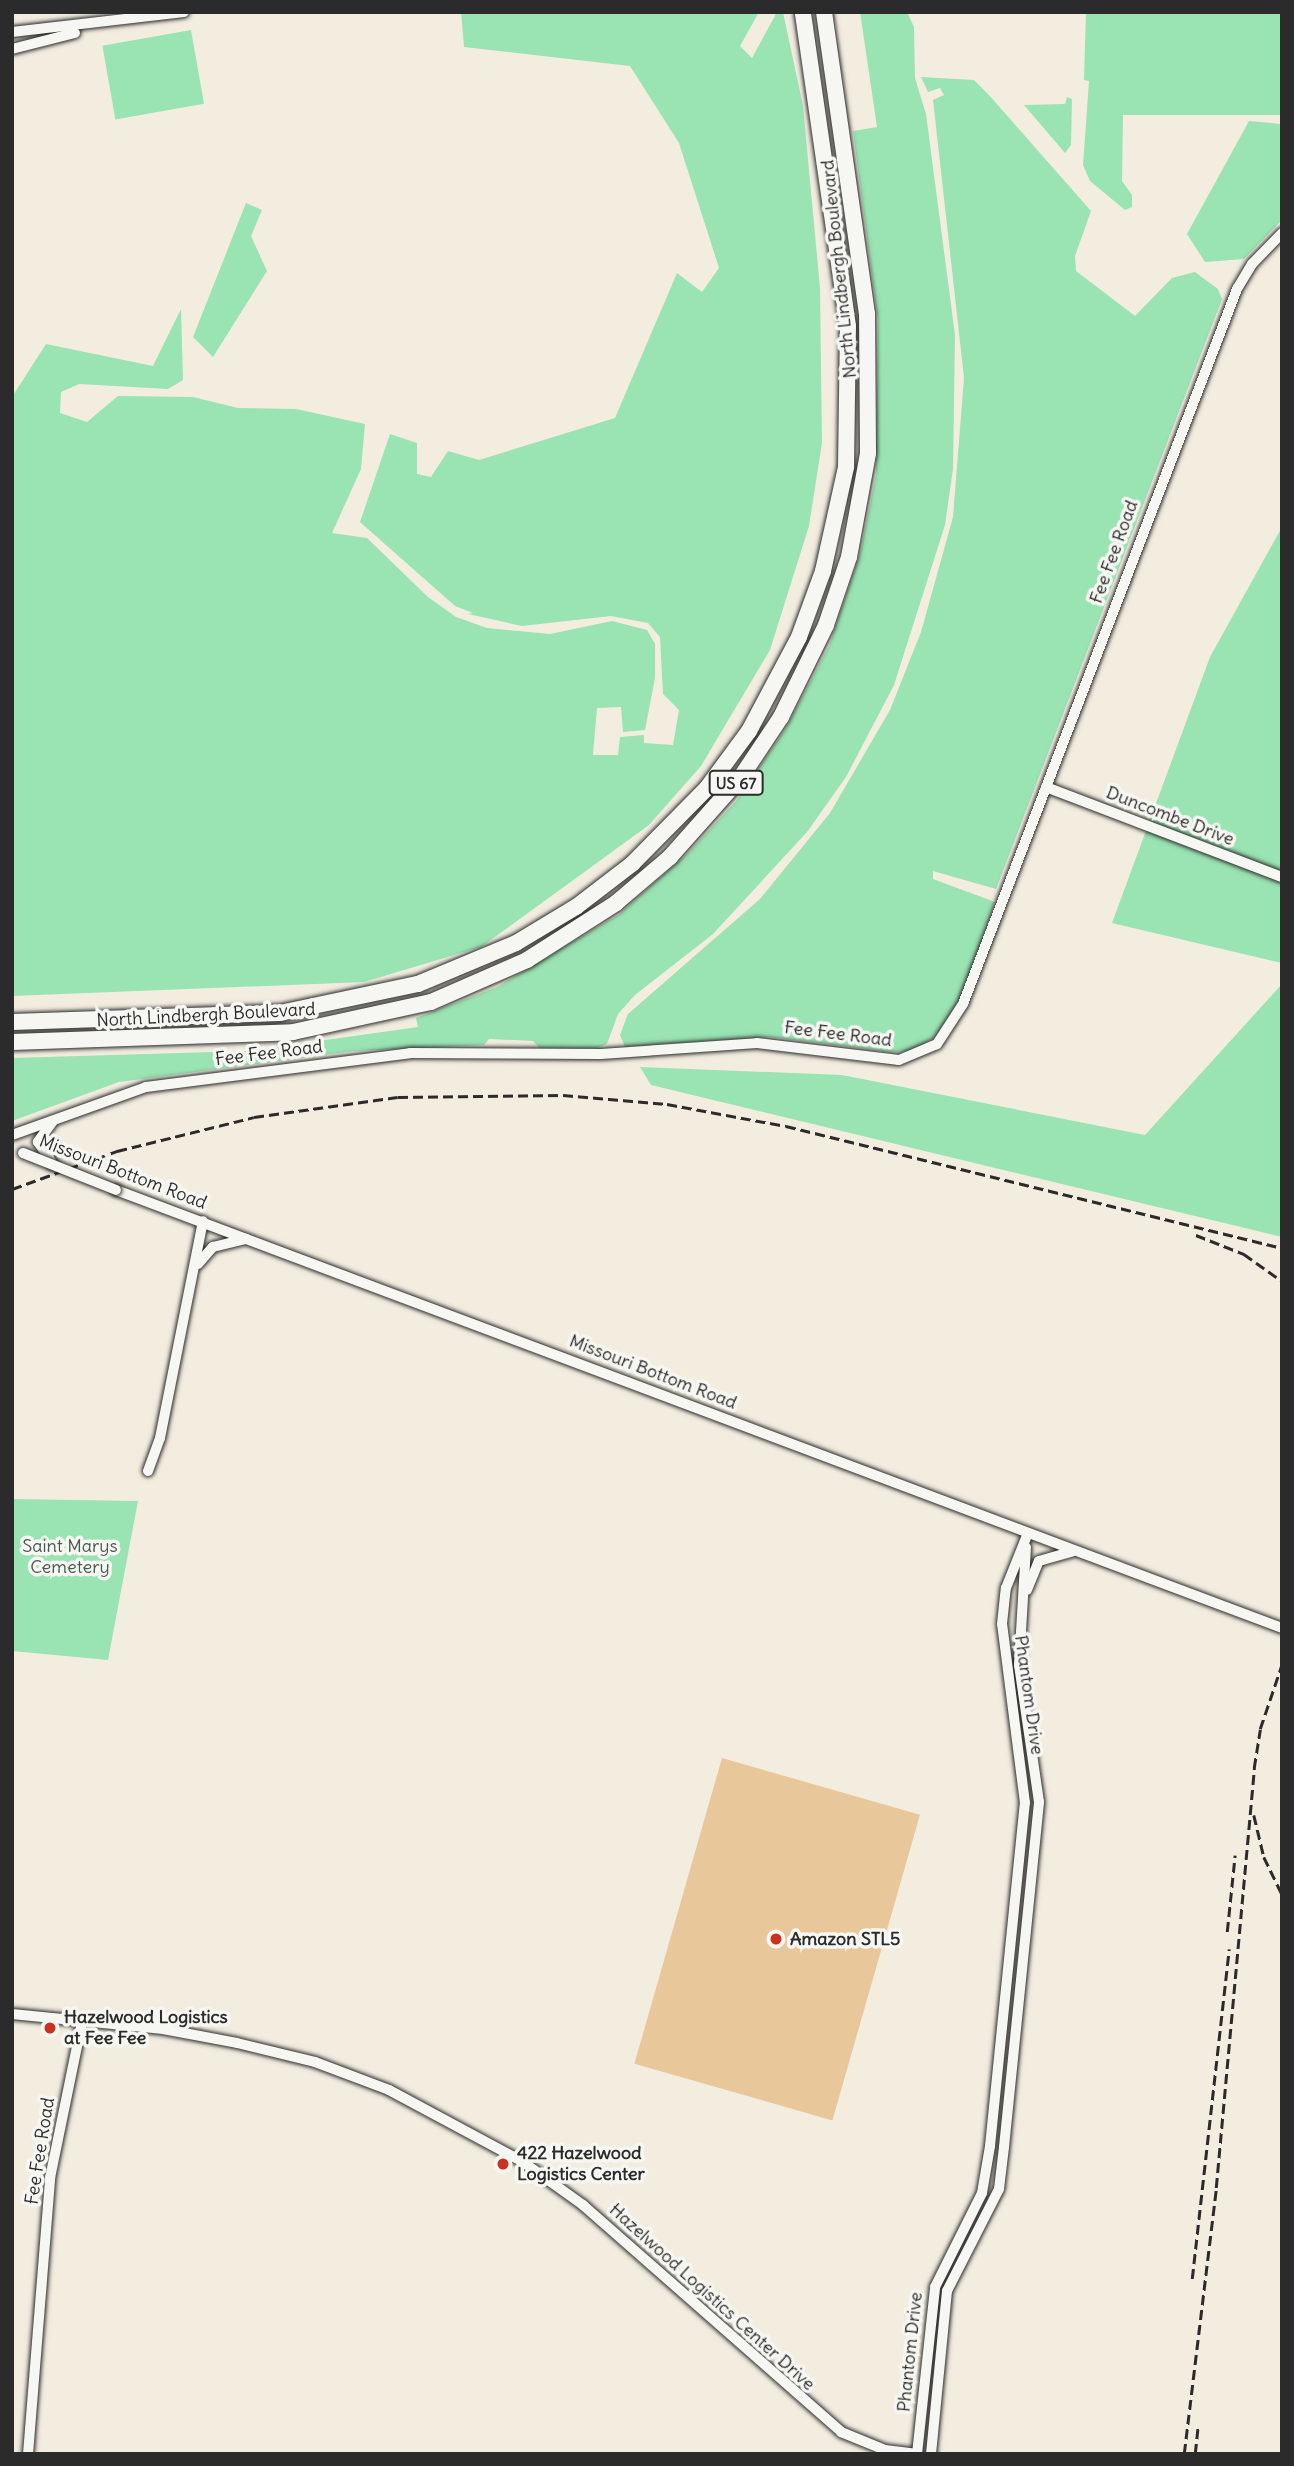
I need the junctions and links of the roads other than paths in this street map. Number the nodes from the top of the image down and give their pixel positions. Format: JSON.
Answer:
{"nodes":[{"id":1,"x":184,"y":12,"type":"edge"},
{"id":2,"x":803,"y":12,"type":"edge"},
{"id":3,"x":824,"y":12,"type":"edge"},
{"id":4,"x":101,"y":25,"type":"junction"},
{"id":5,"x":12,"y":32,"type":"edge"},
{"id":6,"x":12,"y":49,"type":"edge"},
{"id":7,"x":1282,"y":233,"type":"edge"},
{"id":8,"x":1046,"y":787,"type":"junction"},
{"id":9,"x":1282,"y":877,"type":"edge"},
{"id":10,"x":12,"y":1022,"type":"edge"},
{"id":11,"x":12,"y":1042,"type":"edge"},
{"id":12,"x":61,"y":1115,"type":"junction"},
{"id":13,"x":12,"y":1135,"type":"edge"},
{"id":14,"x":18,"y":1151,"type":"edge"},
{"id":15,"x":53,"y":1164,"type":"junction"},
{"id":16,"x":203,"y":1221,"type":"junction"},
{"id":17,"x":249,"y":1238,"type":"junction"},
{"id":18,"x":195,"y":1269,"type":"junction"},
{"id":19,"x":148,"y":1471,"type":"dead end"},
{"id":20,"x":1028,"y":1533,"type":"junction"},
{"id":21,"x":1075,"y":1550,"type":"junction"},
{"id":22,"x":1019,"y":1616,"type":"junction"},
{"id":23,"x":1282,"y":1628,"type":"edge"},
{"id":24,"x":12,"y":2014,"type":"edge"},
{"id":25,"x":82,"y":2022,"type":"junction"},
{"id":26,"x":28,"y":2454,"type":"edge"},
{"id":27,"x":918,"y":2454,"type":"edge"},
{"id":28,"x":931,"y":2454,"type":"edge"}],
"edges":[{"from":1,"to":4,"type":"street"},
{"from":2,"to":10,"type":"highway","name":"North Lindbergh Boulevard","number":"US 67"},
{"from":3,"to":11,"type":"highway","name":"North Lindbergh Boulevard","number":"US 67"},
{"from":4,"to":5,"type":"street"},
{"from":4,"to":6,"type":"street"},
{"from":7,"to":8,"type":"street","name":"Fee Fee Road"},
{"from":8,"to":9,"type":"street","name":"Duncombe Drive"},
{"from":8,"to":12,"type":"street","name":"Fee Fee Road"},
{"from":12,"to":13,"type":"street","name":"Fee Fee Road"},
{"from":12,"to":15,"type":"street"},
{"from":14,"to":15,"type":"street","name":"Missouri Bottom Road","bridge":true},
{"from":15,"to":16,"type":"street","name":"Missouri Bottom Road","bridge":true},
{"from":16,"to":17,"type":"street","name":"Missouri Bottom Road"},
{"from":16,"to":18,"type":"street"},
{"from":17,"to":18,"type":"street"},
{"from":17,"to":20,"type":"street","name":"Missouri Bottom Road"},
{"from":18,"to":19,"type":"street"},
{"from":20,"to":21,"type":"street","name":"Missouri Bottom Road"},
{"from":20,"to":22,"type":"street","name":"Phantom Drive"},
{"from":20,"to":27,"type":"street","name":"Phantom Drive"},
{"from":21,"to":22,"type":"street"},
{"from":21,"to":23,"type":"street","name":"Missouri Bottom Road"},
{"from":22,"to":28,"type":"street","name":"Phantom Drive"},
{"from":24,"to":25,"type":"street","name":"Hazelwood Logistics Center Drive"},
{"from":25,"to":26,"type":"street","name":"Fee Fee Road"},
{"from":25,"to":27,"type":"street","name":"Hazelwood Logistics Center Drive"}]}
